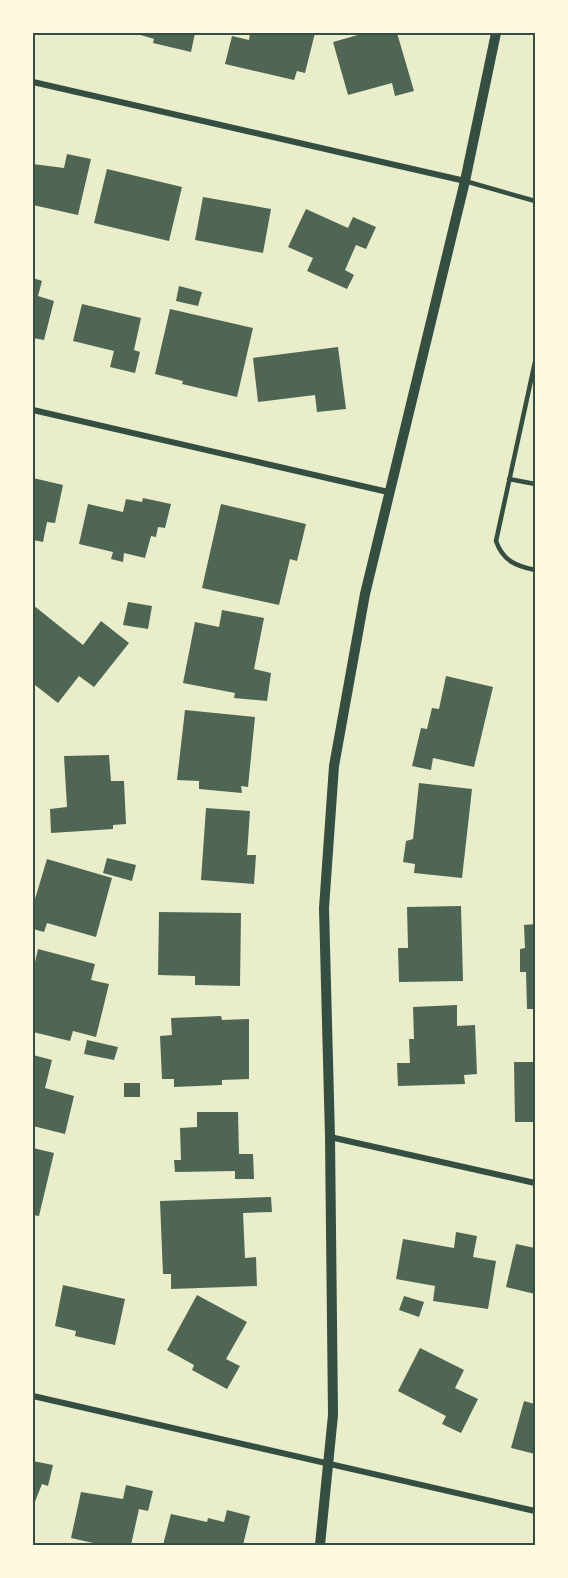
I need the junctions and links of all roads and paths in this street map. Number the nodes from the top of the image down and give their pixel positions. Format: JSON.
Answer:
{"nodes":[{"id":1,"x":496,"y":33,"type":"edge"},
{"id":2,"x":33,"y":82,"type":"edge"},
{"id":3,"x":465,"y":181,"type":"junction"},
{"id":4,"x":535,"y":201,"type":"edge"},
{"id":5,"x":535,"y":362,"type":"edge"},
{"id":6,"x":33,"y":410,"type":"edge"},
{"id":7,"x":510,"y":479,"type":"junction"},
{"id":8,"x":535,"y":484,"type":"edge"},
{"id":9,"x":388,"y":492,"type":"junction"},
{"id":10,"x":535,"y":570,"type":"edge"},
{"id":11,"x":330,"y":1137,"type":"junction"},
{"id":12,"x":535,"y":1184,"type":"edge"},
{"id":13,"x":33,"y":1396,"type":"edge"},
{"id":14,"x":328,"y":1463,"type":"junction"},
{"id":15,"x":535,"y":1511,"type":"edge"},
{"id":16,"x":320,"y":1545,"type":"edge"}],
"edges":[{"from":1,"to":3,"type":"street"},
{"from":2,"to":3,"type":"street"},
{"from":3,"to":4,"type":"lane"},
{"from":3,"to":9,"type":"street"},
{"from":5,"to":7,"type":"lane"},
{"from":6,"to":9,"type":"street"},
{"from":7,"to":8,"type":"lane"},
{"from":7,"to":10,"type":"lane"},
{"from":9,"to":11,"type":"street"},
{"from":11,"to":12,"type":"street"},
{"from":11,"to":14,"type":"street"},
{"from":13,"to":14,"type":"street"},
{"from":14,"to":15,"type":"street"},
{"from":14,"to":16,"type":"street"}]}
